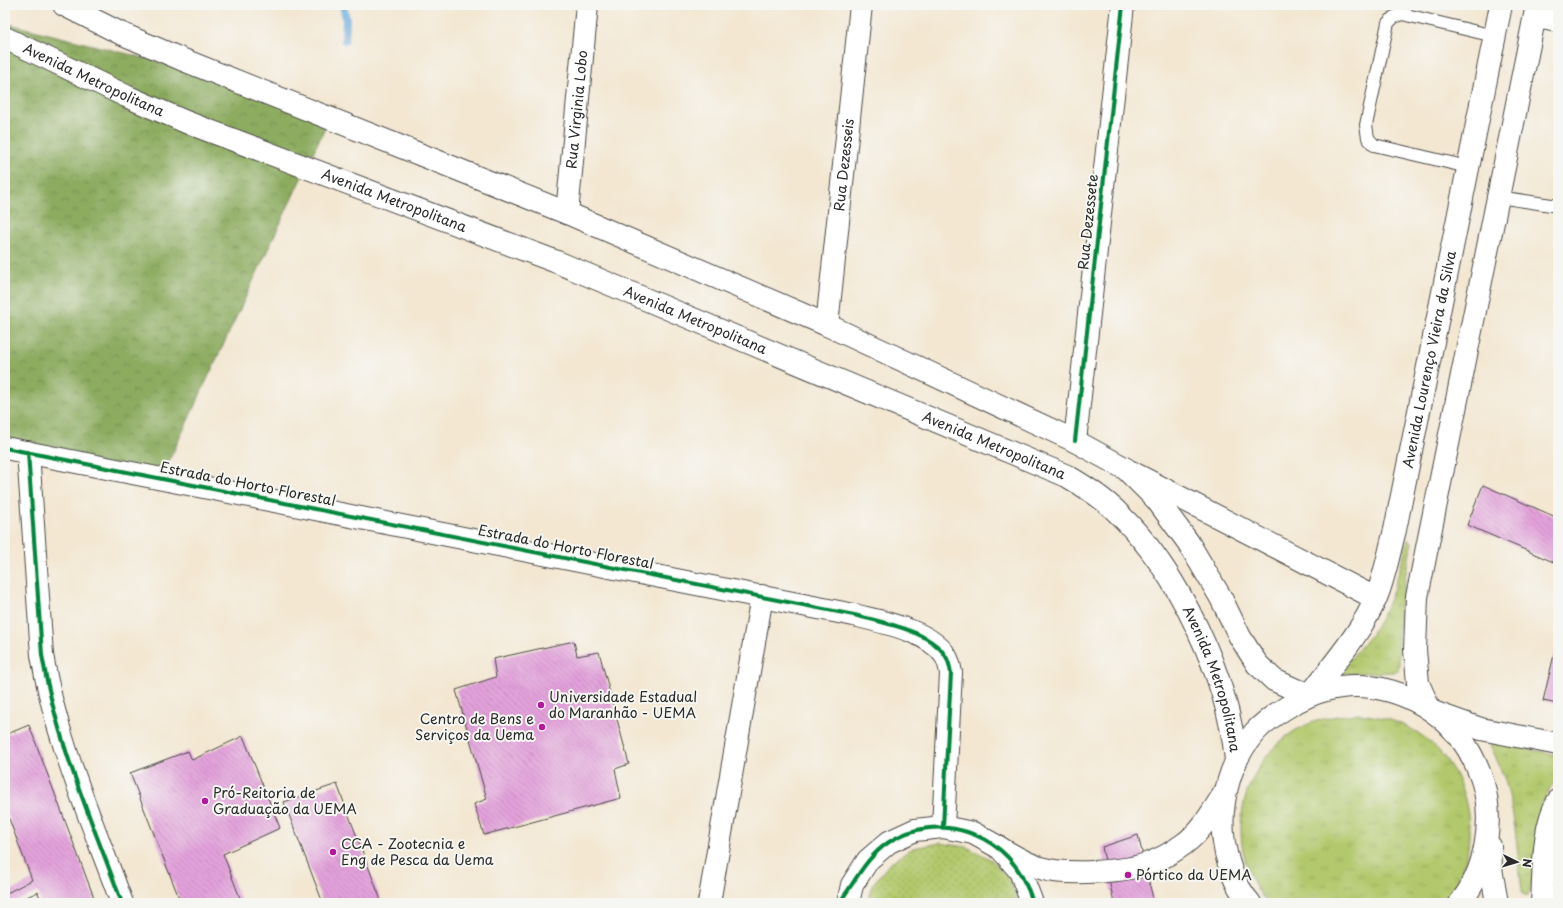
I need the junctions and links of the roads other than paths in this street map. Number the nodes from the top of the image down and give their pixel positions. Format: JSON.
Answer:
{"nodes":[{"id":1,"x":64,"y":5,"type":"edge"},
{"id":2,"x":587,"y":5,"type":"edge"},
{"id":3,"x":861,"y":5,"type":"edge"},
{"id":4,"x":1123,"y":5,"type":"edge"},
{"id":5,"x":1501,"y":5,"type":"edge"},
{"id":6,"x":1536,"y":11,"type":"edge"},
{"id":7,"x":1558,"y":21,"type":"edge"},
{"id":8,"x":1494,"y":36,"type":"junction"},
{"id":9,"x":5,"y":38,"type":"edge"},
{"id":10,"x":1468,"y":167,"type":"junction"},
{"id":11,"x":1498,"y":197,"type":"junction"},
{"id":12,"x":1558,"y":206,"type":"edge"},
{"id":13,"x":567,"y":213,"type":"junction"},
{"id":14,"x":827,"y":325,"type":"junction"},
{"id":15,"x":1075,"y":441,"type":"junction"},
{"id":16,"x":5,"y":448,"type":"edge"},
{"id":17,"x":28,"y":452,"type":"junction"},
{"id":18,"x":1126,"y":469,"type":"junction"},
{"id":19,"x":762,"y":596,"type":"junction"},
{"id":20,"x":1376,"y":598,"type":"junction"},
{"id":21,"x":1311,"y":694,"type":"junction"},
{"id":22,"x":1432,"y":710,"type":"junction"},
{"id":23,"x":1558,"y":744,"type":"edge"},
{"id":24,"x":1236,"y":760,"type":"junction"},
{"id":25,"x":1225,"y":792,"type":"junction"},
{"id":26,"x":1558,"y":801,"type":"edge"},
{"id":27,"x":1488,"y":823,"type":"junction"},
{"id":28,"x":943,"y":827,"type":"junction"},
{"id":29,"x":1000,"y":848,"type":"junction"},
{"id":30,"x":850,"y":894,"type":"edge"},
{"id":31,"x":122,"y":903,"type":"edge"},
{"id":32,"x":710,"y":903,"type":"edge"},
{"id":33,"x":839,"y":903,"type":"edge"},
{"id":34,"x":1032,"y":903,"type":"edge"},
{"id":35,"x":1250,"y":903,"type":"edge"},
{"id":36,"x":1460,"y":903,"type":"edge"},
{"id":37,"x":1497,"y":903,"type":"edge"},
{"id":38,"x":1542,"y":903,"type":"edge"}],
"edges":[{"from":1,"to":13,"type":"main road"},
{"from":2,"to":13,"type":"main road","name":"Rua Virginia Lobo"},
{"from":3,"to":14,"type":"main road","name":"Rua Dezesseis"},
{"from":4,"to":15,"type":"main road","name":"Rua Dezessete"},
{"from":5,"to":8,"type":"main road","name":"Avenida Lourenço Vieira da Silva"},
{"from":6,"to":7,"type":"main road"},
{"from":6,"to":11,"type":"main road"},
{"from":8,"to":10,"type":"main road","name":"Avenida Lourenço Vieira da Silva"},
{"from":8,"to":10,"type":"lane"},
{"from":9,"to":24,"type":"main road","name":"Avenida Metropolitana"},
{"from":10,"to":20,"type":"main road","name":"Avenida Lourenço Vieira da Silva"},
{"from":11,"to":12,"type":"lane"},
{"from":11,"to":22,"type":"main road"},
{"from":13,"to":14,"type":"main road"},
{"from":14,"to":15,"type":"main road"},
{"from":15,"to":18,"type":"main road"},
{"from":16,"to":17,"type":"main road","name":"Estrada do Horto Florestal"},
{"from":17,"to":19,"type":"main road","name":"Estrada do Horto Florestal"},
{"from":17,"to":31,"type":"main road"},
{"from":18,"to":20,"type":"main road"},
{"from":18,"to":21,"type":"main road"},
{"from":19,"to":28,"type":"main road","name":"Estrada do Horto Florestal"},
{"from":19,"to":32,"type":"main road"},
{"from":20,"to":21,"type":"main road","name":"Avenida Lourenço Vieira da Silva"},
{"from":21,"to":22,"type":"main road"},
{"from":21,"to":24,"type":"main road"},
{"from":22,"to":23,"type":"main road"},
{"from":22,"to":27,"type":"main road"},
{"from":24,"to":25,"type":"main road"},
{"from":25,"to":29,"type":"main road"},
{"from":25,"to":35,"type":"main road"},
{"from":26,"to":38,"type":"main road"},
{"from":27,"to":36,"type":"main road"},
{"from":27,"to":37,"type":"main road"},
{"from":28,"to":29,"type":"main road"},
{"from":28,"to":30,"type":"main road"},
{"from":29,"to":34,"type":"main road"},
{"from":30,"to":33,"type":"main road"}]}
